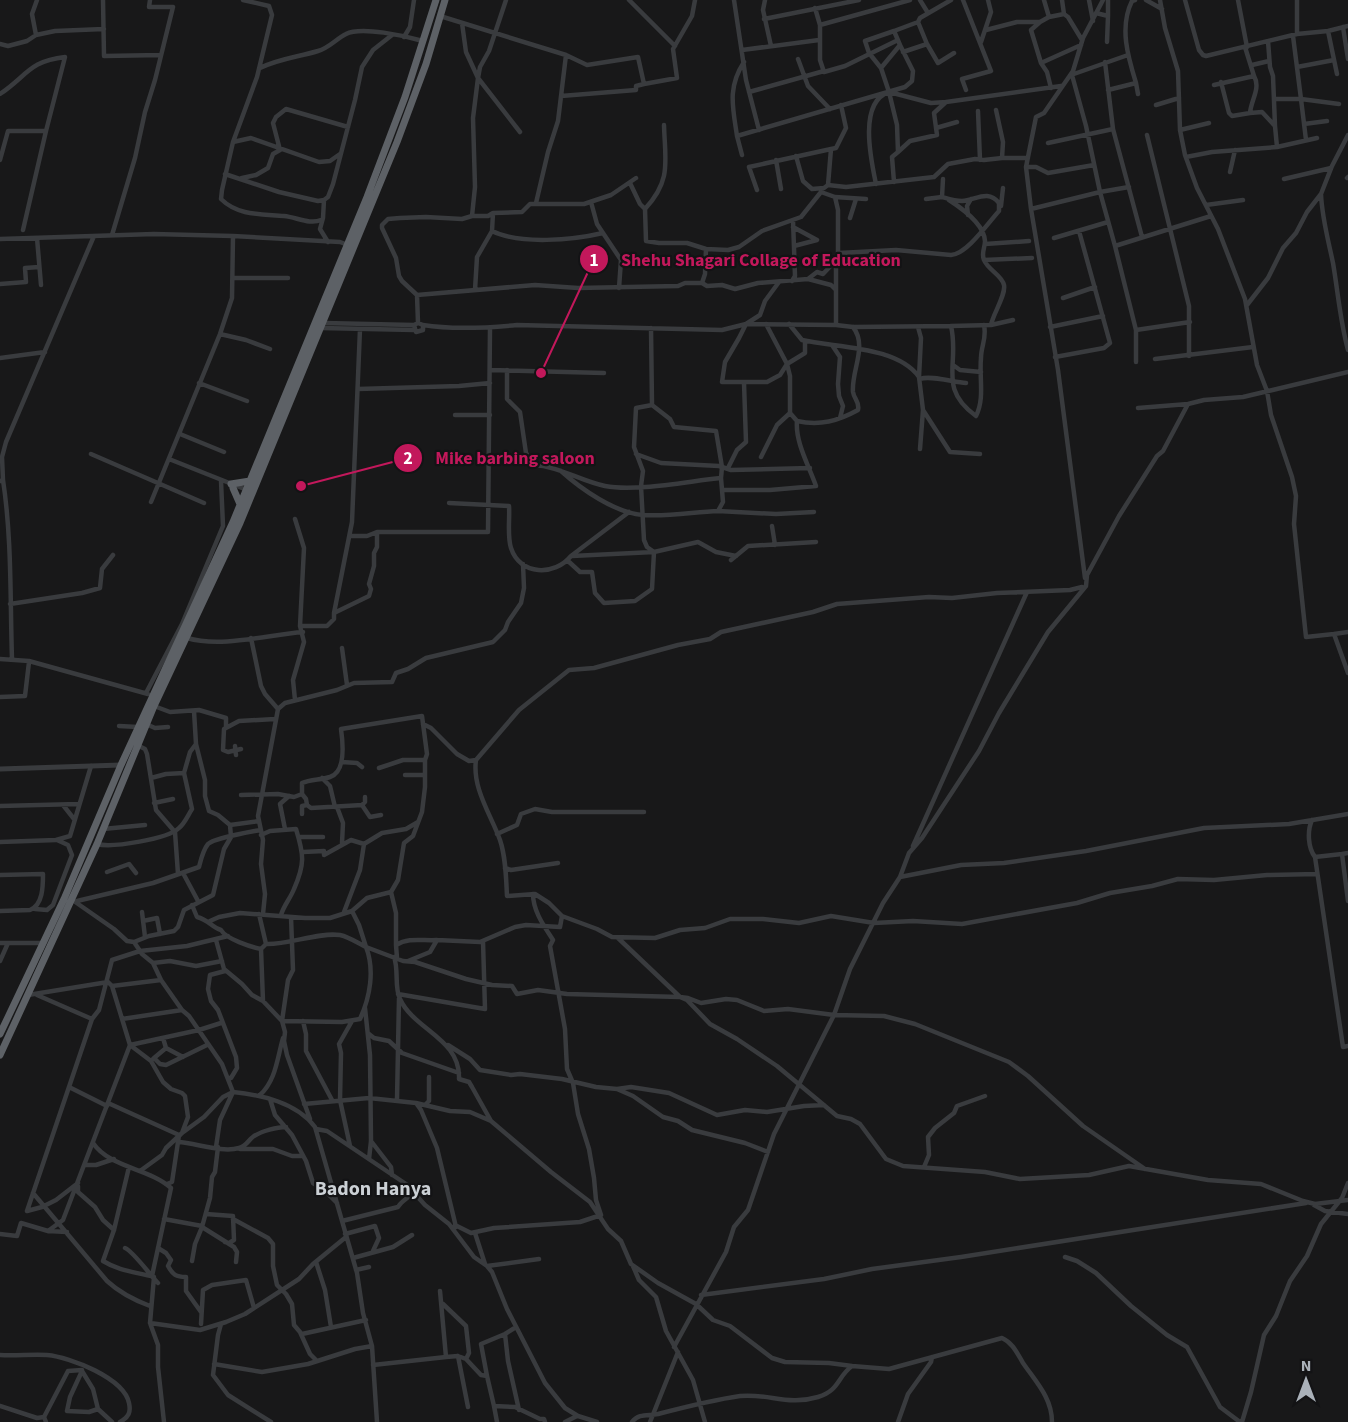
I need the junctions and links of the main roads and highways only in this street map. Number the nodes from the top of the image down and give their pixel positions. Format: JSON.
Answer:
{"nodes":[{"id":1,"x":436,"y":0,"type":"edge"},
{"id":2,"x":445,"y":0,"type":"edge"},
{"id":3,"x":250,"y":480,"type":"junction"},
{"id":4,"x":249,"y":493,"type":"junction"},
{"id":5,"x":240,"y":506,"type":"junction"},
{"id":6,"x":0,"y":1034,"type":"edge"},
{"id":7,"x":3,"y":1041,"type":"edge"},
{"id":8,"x":0,"y":1055,"type":"edge"}],
"edges":[{"from":1,"to":3,"type":"highway"},
{"from":2,"to":4,"type":"highway"},
{"from":3,"to":4,"type":"highway"},
{"from":3,"to":5,"type":"highway"},
{"from":4,"to":5,"type":"highway"},
{"from":4,"to":7,"type":"highway"},
{"from":5,"to":6,"type":"highway"},
{"from":7,"to":8,"type":"highway"}]}
